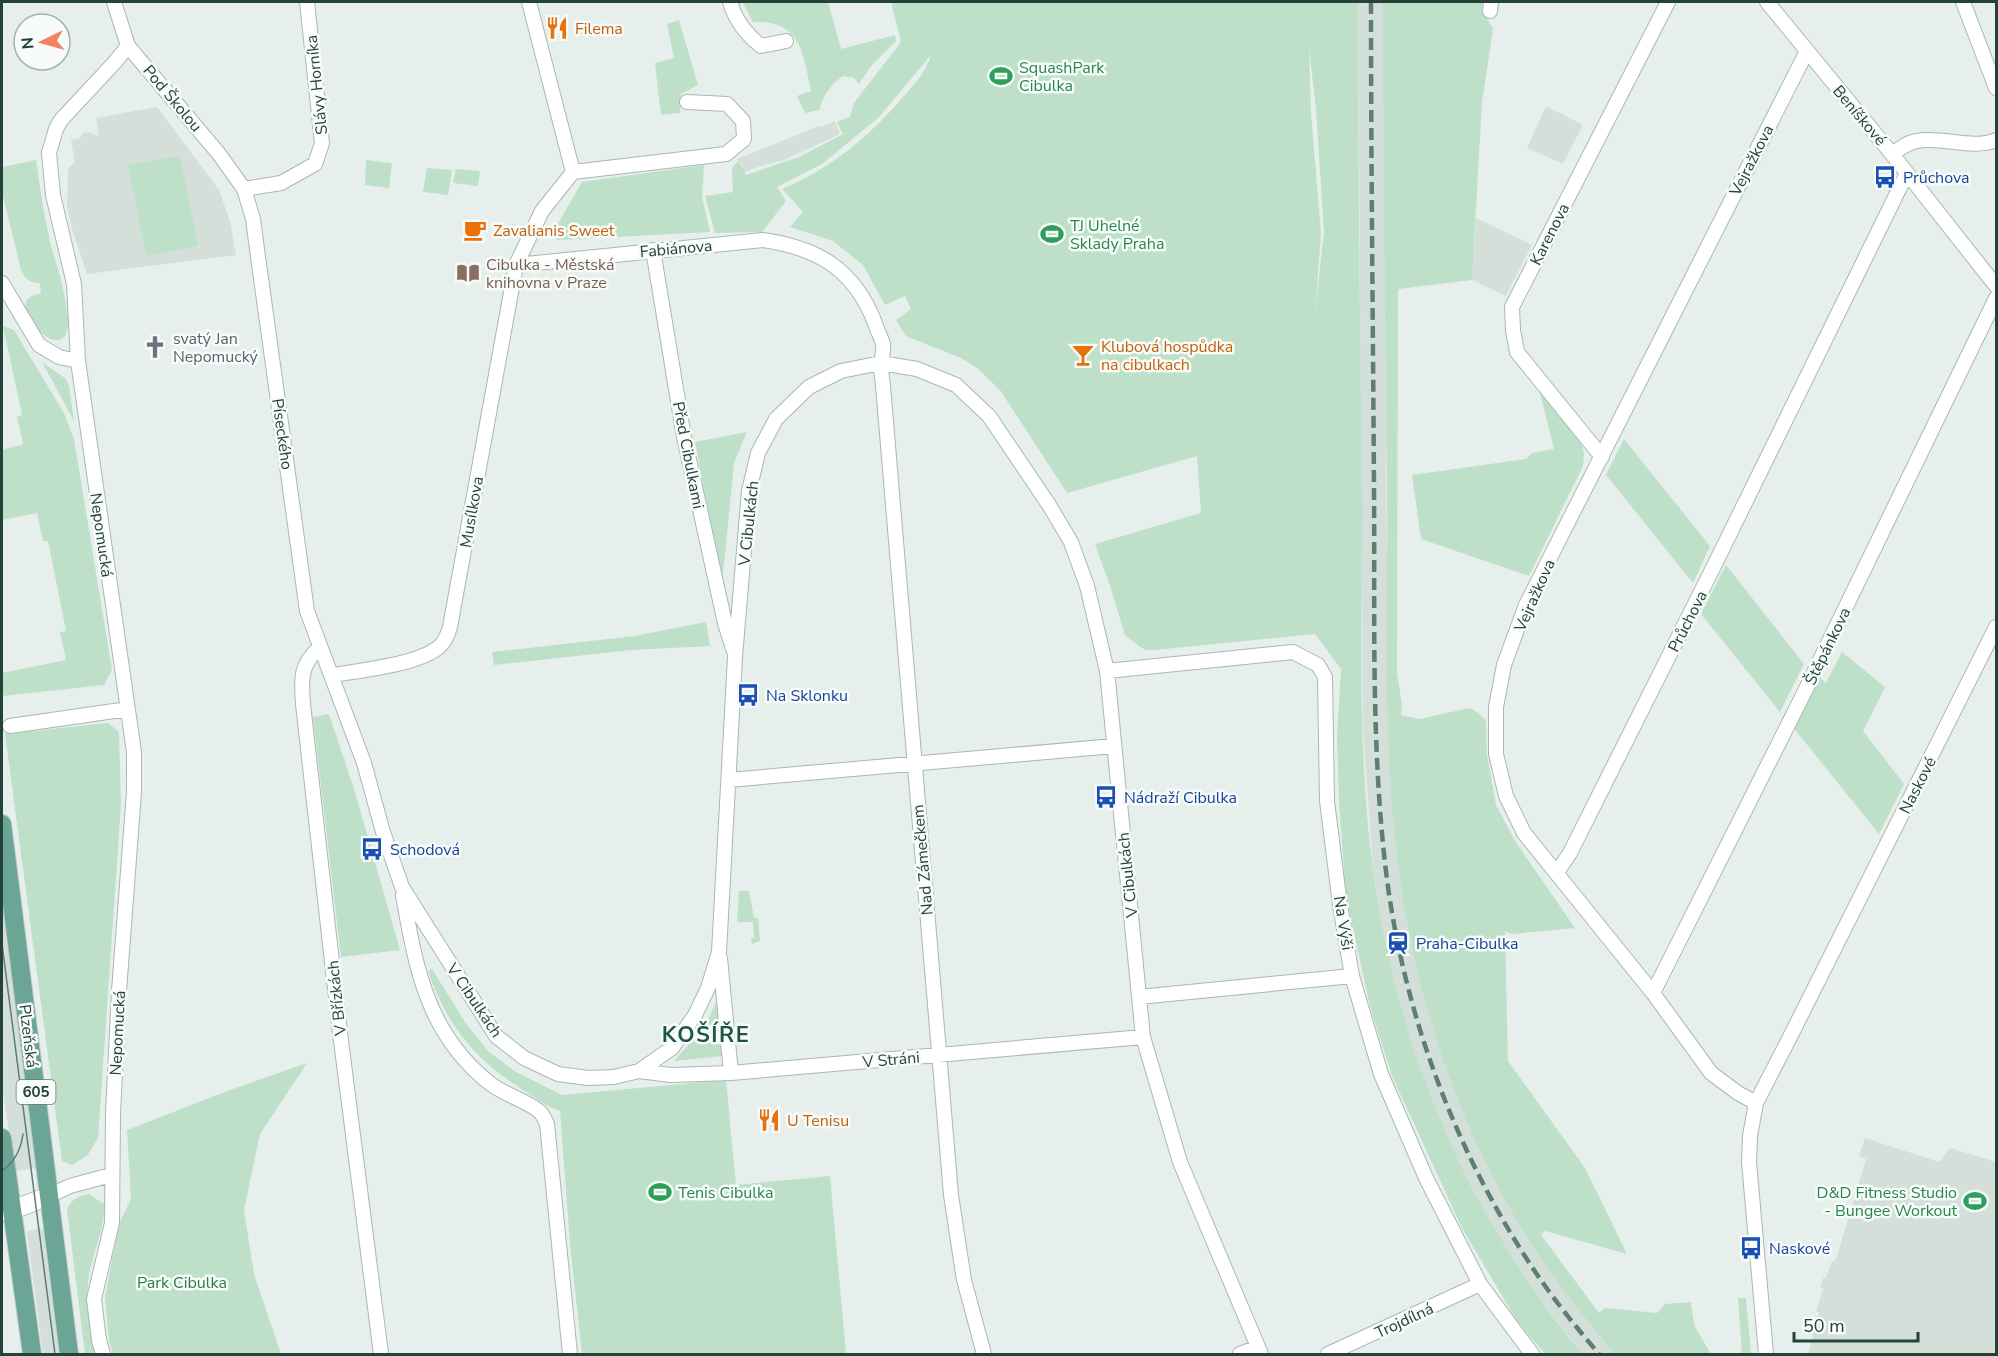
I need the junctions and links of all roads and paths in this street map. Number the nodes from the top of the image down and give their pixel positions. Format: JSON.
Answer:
{"nodes":[{"id":1,"x":114,"y":2,"type":"edge"},
{"id":2,"x":307,"y":2,"type":"edge"},
{"id":3,"x":529,"y":2,"type":"edge"},
{"id":4,"x":730,"y":2,"type":"edge"},
{"id":5,"x":1668,"y":2,"type":"edge"},
{"id":6,"x":1767,"y":2,"type":"edge"},
{"id":7,"x":1963,"y":2,"type":"edge"},
{"id":8,"x":786,"y":41,"type":"dead end"},
{"id":9,"x":128,"y":46,"type":"junction"},
{"id":10,"x":1807,"y":51,"type":"junction"},
{"id":11,"x":1996,"y":88,"type":"edge"},
{"id":12,"x":687,"y":102,"type":"dead end"},
{"id":13,"x":1996,"y":140,"type":"edge"},
{"id":14,"x":1892,"y":154,"type":"junction"},
{"id":15,"x":573,"y":172,"type":"junction"},
{"id":16,"x":1907,"y":173,"type":"junction"},
{"id":17,"x":244,"y":189,"type":"junction"},
{"id":18,"x":653,"y":250,"type":"junction"},
{"id":19,"x":516,"y":265,"type":"junction"},
{"id":20,"x":2,"y":283,"type":"edge"},
{"id":21,"x":1996,"y":286,"type":"edge"},
{"id":22,"x":1996,"y":298,"type":"edge"},
{"id":23,"x":78,"y":361,"type":"junction"},
{"id":24,"x":881,"y":363,"type":"junction"},
{"id":25,"x":1602,"y":457,"type":"junction"},
{"id":26,"x":1996,"y":627,"type":"edge"},
{"id":27,"x":320,"y":647,"type":"junction"},
{"id":28,"x":735,"y":657,"type":"junction"},
{"id":29,"x":1107,"y":671,"type":"junction"},
{"id":30,"x":333,"y":675,"type":"junction"},
{"id":31,"x":128,"y":709,"type":"junction"},
{"id":32,"x":10,"y":726,"type":"dead end"},
{"id":33,"x":1114,"y":746,"type":"junction"},
{"id":34,"x":914,"y":763,"type":"junction"},
{"id":35,"x":729,"y":780,"type":"junction"},
{"id":36,"x":2,"y":824,"type":"edge"},
{"id":37,"x":1557,"y":872,"type":"junction"},
{"id":38,"x":402,"y":887,"type":"junction"},
{"id":39,"x":719,"y":952,"type":"junction"},
{"id":40,"x":1352,"y":976,"type":"junction"},
{"id":41,"x":1653,"y":993,"type":"junction"},
{"id":42,"x":1139,"y":997,"type":"junction"},
{"id":43,"x":1143,"y":1036,"type":"junction"},
{"id":44,"x":939,"y":1054,"type":"junction"},
{"id":45,"x":639,"y":1071,"type":"junction"},
{"id":46,"x":731,"y":1073,"type":"junction"},
{"id":47,"x":1756,"y":1103,"type":"junction"},
{"id":48,"x":2,"y":1138,"type":"edge"},
{"id":49,"x":111,"y":1175,"type":"junction"},
{"id":50,"x":49,"y":1196,"type":"junction"},
{"id":51,"x":7,"y":1210,"type":"edge"},
{"id":52,"x":1480,"y":1284,"type":"junction"},
{"id":53,"x":1259,"y":1351,"type":"edge"},
{"id":54,"x":32,"y":1354,"type":"edge"},
{"id":55,"x":69,"y":1354,"type":"edge"},
{"id":56,"x":103,"y":1354,"type":"edge"},
{"id":57,"x":381,"y":1354,"type":"edge"},
{"id":58,"x":570,"y":1354,"type":"edge"},
{"id":59,"x":984,"y":1354,"type":"edge"},
{"id":60,"x":1240,"y":1354,"type":"edge"},
{"id":61,"x":1328,"y":1354,"type":"edge"},
{"id":62,"x":1532,"y":1354,"type":"edge"},
{"id":63,"x":1766,"y":1354,"type":"edge"}],
"edges":[{"from":1,"to":9,"type":"street","name":"Pod Školou"},
{"from":2,"to":17,"type":"street","name":"Slávy Horníka"},
{"from":3,"to":15,"type":"street"},
{"from":4,"to":8,"type":"street"},
{"from":5,"to":25,"type":"street","name":"Karenova"},
{"from":6,"to":10,"type":"street","name":"Beníškové"},
{"from":7,"to":11,"type":"street"},
{"from":9,"to":17,"type":"street","name":"Pod Školou"},
{"from":9,"to":23,"type":"street","name":"Nepomucká"},
{"from":10,"to":14,"type":"street","name":"Beníškové"},
{"from":10,"to":25,"type":"street","name":"Vejražkova"},
{"from":12,"to":15,"type":"street"},
{"from":13,"to":14,"type":"street"},
{"from":14,"to":16,"type":"street","name":"Beníškové"},
{"from":15,"to":19,"type":"street"},
{"from":16,"to":21,"type":"street","name":"Beníškové"},
{"from":16,"to":37,"type":"street","name":"Průchova"},
{"from":17,"to":27,"type":"street","name":"Píseckého"},
{"from":18,"to":19,"type":"street","name":"Fabiánova"},
{"from":18,"to":24,"type":"street","name":"Fabiánova"},
{"from":18,"to":28,"type":"street","name":"Před Cibulkami"},
{"from":19,"to":30,"type":"street","name":"Musílkova"},
{"from":20,"to":23,"type":"street"},
{"from":22,"to":41,"type":"street","name":"Štěpánkova"},
{"from":23,"to":31,"type":"street","name":"Nepomucká"},
{"from":24,"to":28,"type":"street","name":"V Cibulkách"},
{"from":24,"to":29,"type":"street","name":"V Cibulkách"},
{"from":24,"to":34,"type":"street","name":"Nad Zámečkem"},
{"from":25,"to":37,"type":"street","name":"Vejražkova"},
{"from":26,"to":47,"type":"street","name":"Naskové"},
{"from":27,"to":30,"type":"street","name":"Píseckého"},
{"from":27,"to":57,"type":"street","name":"V Břízkách"},
{"from":28,"to":35,"type":"street","name":"V Cibulkách"},
{"from":29,"to":33,"type":"street","name":"V Cibulkách"},
{"from":29,"to":40,"type":"street","name":"Na Výši"},
{"from":30,"to":38,"type":"street","name":"V Cibulkách"},
{"from":31,"to":32,"type":"street"},
{"from":31,"to":49,"type":"street","name":"Nepomucká"},
{"from":33,"to":34,"type":"street"},
{"from":33,"to":42,"type":"street","name":"V Cibulkách"},
{"from":34,"to":35,"type":"street"},
{"from":34,"to":44,"type":"street","name":"Nad Zámečkem"},
{"from":35,"to":39,"type":"street","name":"V Cibulkách"},
{"from":36,"to":50,"type":"main road","name":"Plzeňská","number":"605"},
{"from":37,"to":41,"type":"street","name":"Vejražkova"},
{"from":38,"to":45,"type":"street","name":"V Cibulkách"},
{"from":38,"to":58,"type":"street"},
{"from":39,"to":45,"type":"street","name":"V Cibulkách"},
{"from":39,"to":46,"type":"street"},
{"from":40,"to":42,"type":"street"},
{"from":40,"to":52,"type":"street","name":"Na Výši"},
{"from":41,"to":47,"type":"street","name":"Vejražkova"},
{"from":42,"to":43,"type":"street","name":"V Cibulkách"},
{"from":43,"to":44,"type":"street","name":"V Stráni"},
{"from":43,"to":53,"type":"street","name":"V Cibulkách"},
{"from":44,"to":46,"type":"street","name":"V Stráni"},
{"from":44,"to":59,"type":"street","name":"Nad Zámečkem"},
{"from":45,"to":46,"type":"street","name":"V Stráni"},
{"from":47,"to":63,"type":"street","name":"Naskové"},
{"from":48,"to":51,"type":"main road"},
{"from":49,"to":50,"type":"street"},
{"from":49,"to":56,"type":"street","name":"Nepomucká"},
{"from":50,"to":51,"type":"street"},
{"from":50,"to":55,"type":"main road","name":"Plzeňská","number":"605"},
{"from":51,"to":54,"type":"main road"},
{"from":52,"to":61,"type":"street","name":"Trojdílná"},
{"from":52,"to":62,"type":"street","name":"Na Výši"},
{"from":53,"to":60,"type":"street"}]}
